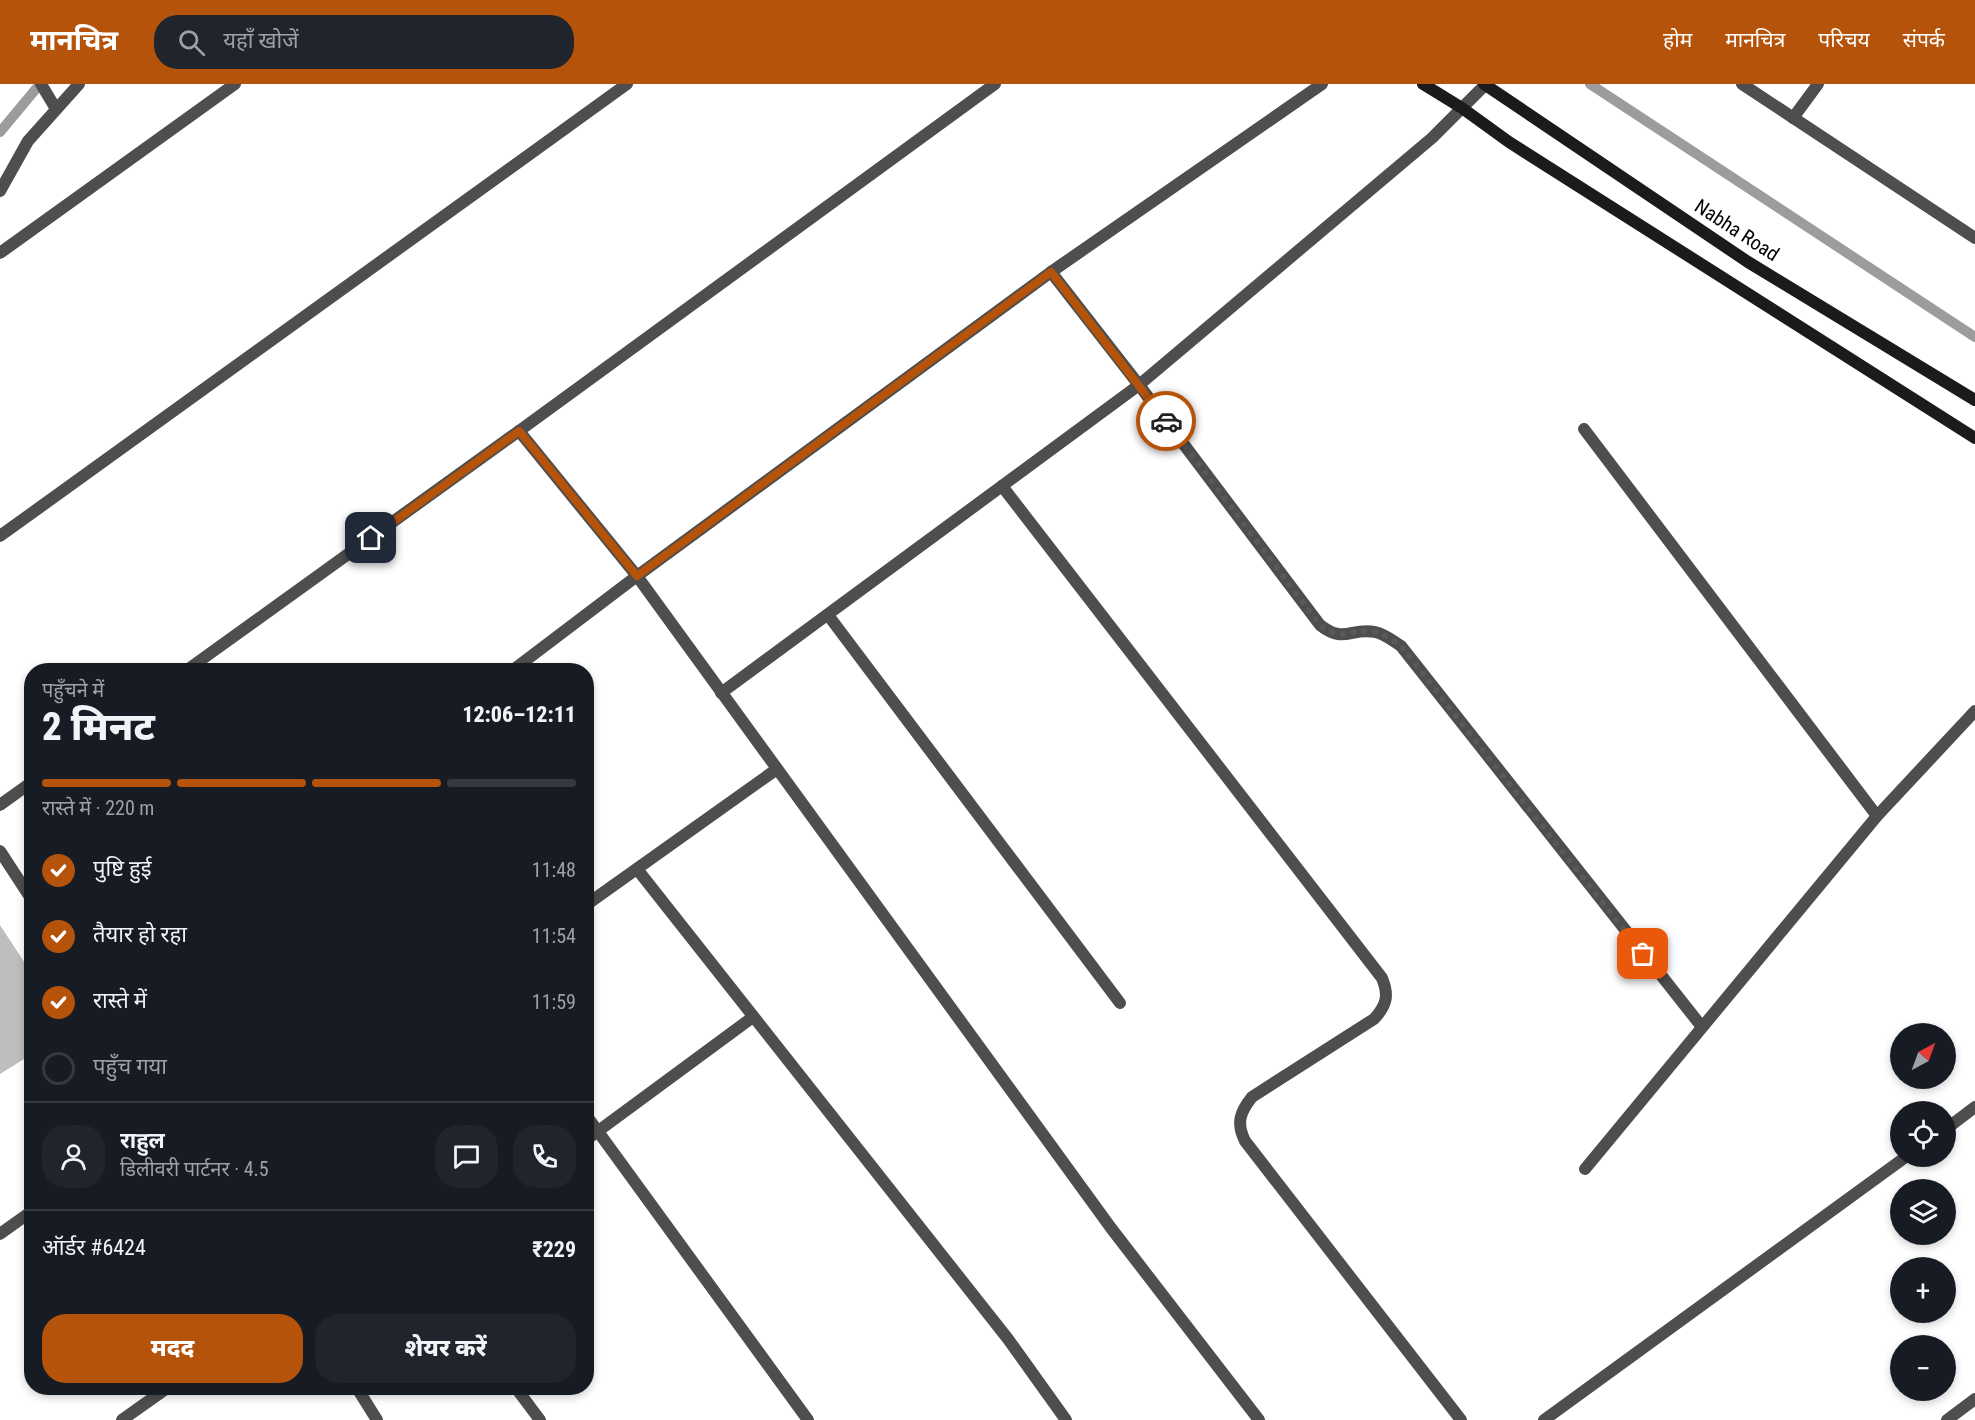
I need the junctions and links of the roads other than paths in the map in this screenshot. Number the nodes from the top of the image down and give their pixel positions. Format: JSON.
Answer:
{"nodes":[{"id":1,"x":79,"y":84,"type":"edge"},
{"id":2,"x":235,"y":84,"type":"edge"},
{"id":3,"x":627,"y":84,"type":"edge"},
{"id":4,"x":995,"y":84,"type":"edge"},
{"id":5,"x":1322,"y":84,"type":"edge"},
{"id":6,"x":1423,"y":84,"type":"edge"},
{"id":7,"x":1485,"y":84,"type":"edge"},
{"id":8,"x":1742,"y":84,"type":"edge"},
{"id":9,"x":1818,"y":84,"type":"edge"},
{"id":10,"x":43,"y":87,"type":"edge"},
{"id":11,"x":1462,"y":108,"type":"junction"},
{"id":12,"x":56,"y":109,"type":"junction"},
{"id":13,"x":1793,"y":118,"type":"junction"},
{"id":14,"x":0,"y":190,"type":"edge"},
{"id":15,"x":1975,"y":238,"type":"edge"},
{"id":16,"x":0,"y":253,"type":"edge"},
{"id":17,"x":1051,"y":272,"type":"junction"},
{"id":18,"x":1139,"y":385,"type":"junction"},
{"id":19,"x":1975,"y":400,"type":"edge"},
{"id":20,"x":1584,"y":429,"type":"dead end"},
{"id":21,"x":519,"y":431,"type":"junction"},
{"id":22,"x":1975,"y":438,"type":"edge"},
{"id":23,"x":1002,"y":486,"type":"junction"},
{"id":24,"x":0,"y":536,"type":"edge"},
{"id":25,"x":637,"y":576,"type":"junction"},
{"id":26,"x":828,"y":615,"type":"junction"},
{"id":27,"x":197,"y":663,"type":"edge"},
{"id":28,"x":522,"y":663,"type":"edge"},
{"id":29,"x":721,"y":693,"type":"junction"},
{"id":30,"x":1975,"y":711,"type":"edge"},
{"id":31,"x":777,"y":770,"type":"junction"},
{"id":32,"x":24,"y":788,"type":"edge"},
{"id":33,"x":0,"y":805,"type":"edge"},
{"id":34,"x":1877,"y":816,"type":"junction"},
{"id":35,"x":0,"y":851,"type":"edge"},
{"id":36,"x":637,"y":869,"type":"junction"},
{"id":37,"x":24,"y":888,"type":"edge"},
{"id":38,"x":594,"y":899,"type":"edge"},
{"id":39,"x":1120,"y":1003,"type":"dead end"},
{"id":40,"x":753,"y":1017,"type":"junction"},
{"id":41,"x":1702,"y":1027,"type":"junction"},
{"id":42,"x":1975,"y":1107,"type":"edge"},
{"id":43,"x":1956,"y":1121,"type":"edge"},
{"id":44,"x":594,"y":1125,"type":"edge"},
{"id":45,"x":599,"y":1131,"type":"junction"},
{"id":46,"x":594,"y":1134,"type":"edge"},
{"id":47,"x":1892,"y":1167,"type":"edge"},
{"id":48,"x":1585,"y":1169,"type":"dead end"},
{"id":49,"x":24,"y":1217,"type":"edge"},
{"id":50,"x":0,"y":1234,"type":"edge"},
{"id":51,"x":157,"y":1395,"type":"edge"},
{"id":52,"x":361,"y":1395,"type":"edge"},
{"id":53,"x":521,"y":1395,"type":"edge"},
{"id":54,"x":1975,"y":1399,"type":"edge"},
{"id":55,"x":122,"y":1420,"type":"edge"},
{"id":56,"x":377,"y":1420,"type":"edge"},
{"id":57,"x":540,"y":1420,"type":"edge"},
{"id":58,"x":808,"y":1420,"type":"edge"},
{"id":59,"x":1066,"y":1420,"type":"edge"},
{"id":60,"x":1259,"y":1420,"type":"edge"},
{"id":61,"x":1461,"y":1420,"type":"edge"},
{"id":62,"x":1544,"y":1420,"type":"edge"},
{"id":63,"x":1947,"y":1420,"type":"edge"}],
"edges":[{"from":1,"to":12,"type":"street"},
{"from":2,"to":16,"type":"street"},
{"from":3,"to":24,"type":"street"},
{"from":4,"to":21,"type":"street"},
{"from":5,"to":17,"type":"street"},
{"from":6,"to":11,"type":"main road"},
{"from":7,"to":11,"type":"street"},
{"from":7,"to":19,"type":"main road","name":"Nabha Road"},
{"from":8,"to":13,"type":"street"},
{"from":9,"to":13,"type":"street"},
{"from":10,"to":12,"type":"street"},
{"from":11,"to":18,"type":"street"},
{"from":11,"to":22,"type":"main road"},
{"from":12,"to":14,"type":"street"},
{"from":13,"to":15,"type":"street"},
{"from":17,"to":18,"type":"street"},
{"from":17,"to":25,"type":"street"},
{"from":18,"to":23,"type":"street"},
{"from":18,"to":41,"type":"street"},
{"from":20,"to":34,"type":"street"},
{"from":21,"to":25,"type":"street"},
{"from":21,"to":27,"type":"street"},
{"from":23,"to":26,"type":"street"},
{"from":23,"to":61,"type":"street"},
{"from":25,"to":28,"type":"street"},
{"from":25,"to":29,"type":"street"},
{"from":26,"to":29,"type":"street"},
{"from":26,"to":39,"type":"street"},
{"from":29,"to":31,"type":"street"},
{"from":30,"to":34,"type":"street"},
{"from":31,"to":36,"type":"street"},
{"from":31,"to":60,"type":"street"},
{"from":32,"to":33,"type":"street"},
{"from":34,"to":41,"type":"street"},
{"from":35,"to":37,"type":"street"},
{"from":36,"to":38,"type":"street"},
{"from":36,"to":40,"type":"street"},
{"from":40,"to":45,"type":"street"},
{"from":40,"to":59,"type":"street"},
{"from":41,"to":48,"type":"street"},
{"from":42,"to":43,"type":"street"},
{"from":44,"to":45,"type":"street"},
{"from":45,"to":46,"type":"street"},
{"from":45,"to":58,"type":"street"},
{"from":47,"to":62,"type":"street"},
{"from":49,"to":50,"type":"street"},
{"from":51,"to":55,"type":"street"},
{"from":52,"to":56,"type":"street"},
{"from":53,"to":57,"type":"street"},
{"from":54,"to":63,"type":"street"}]}
